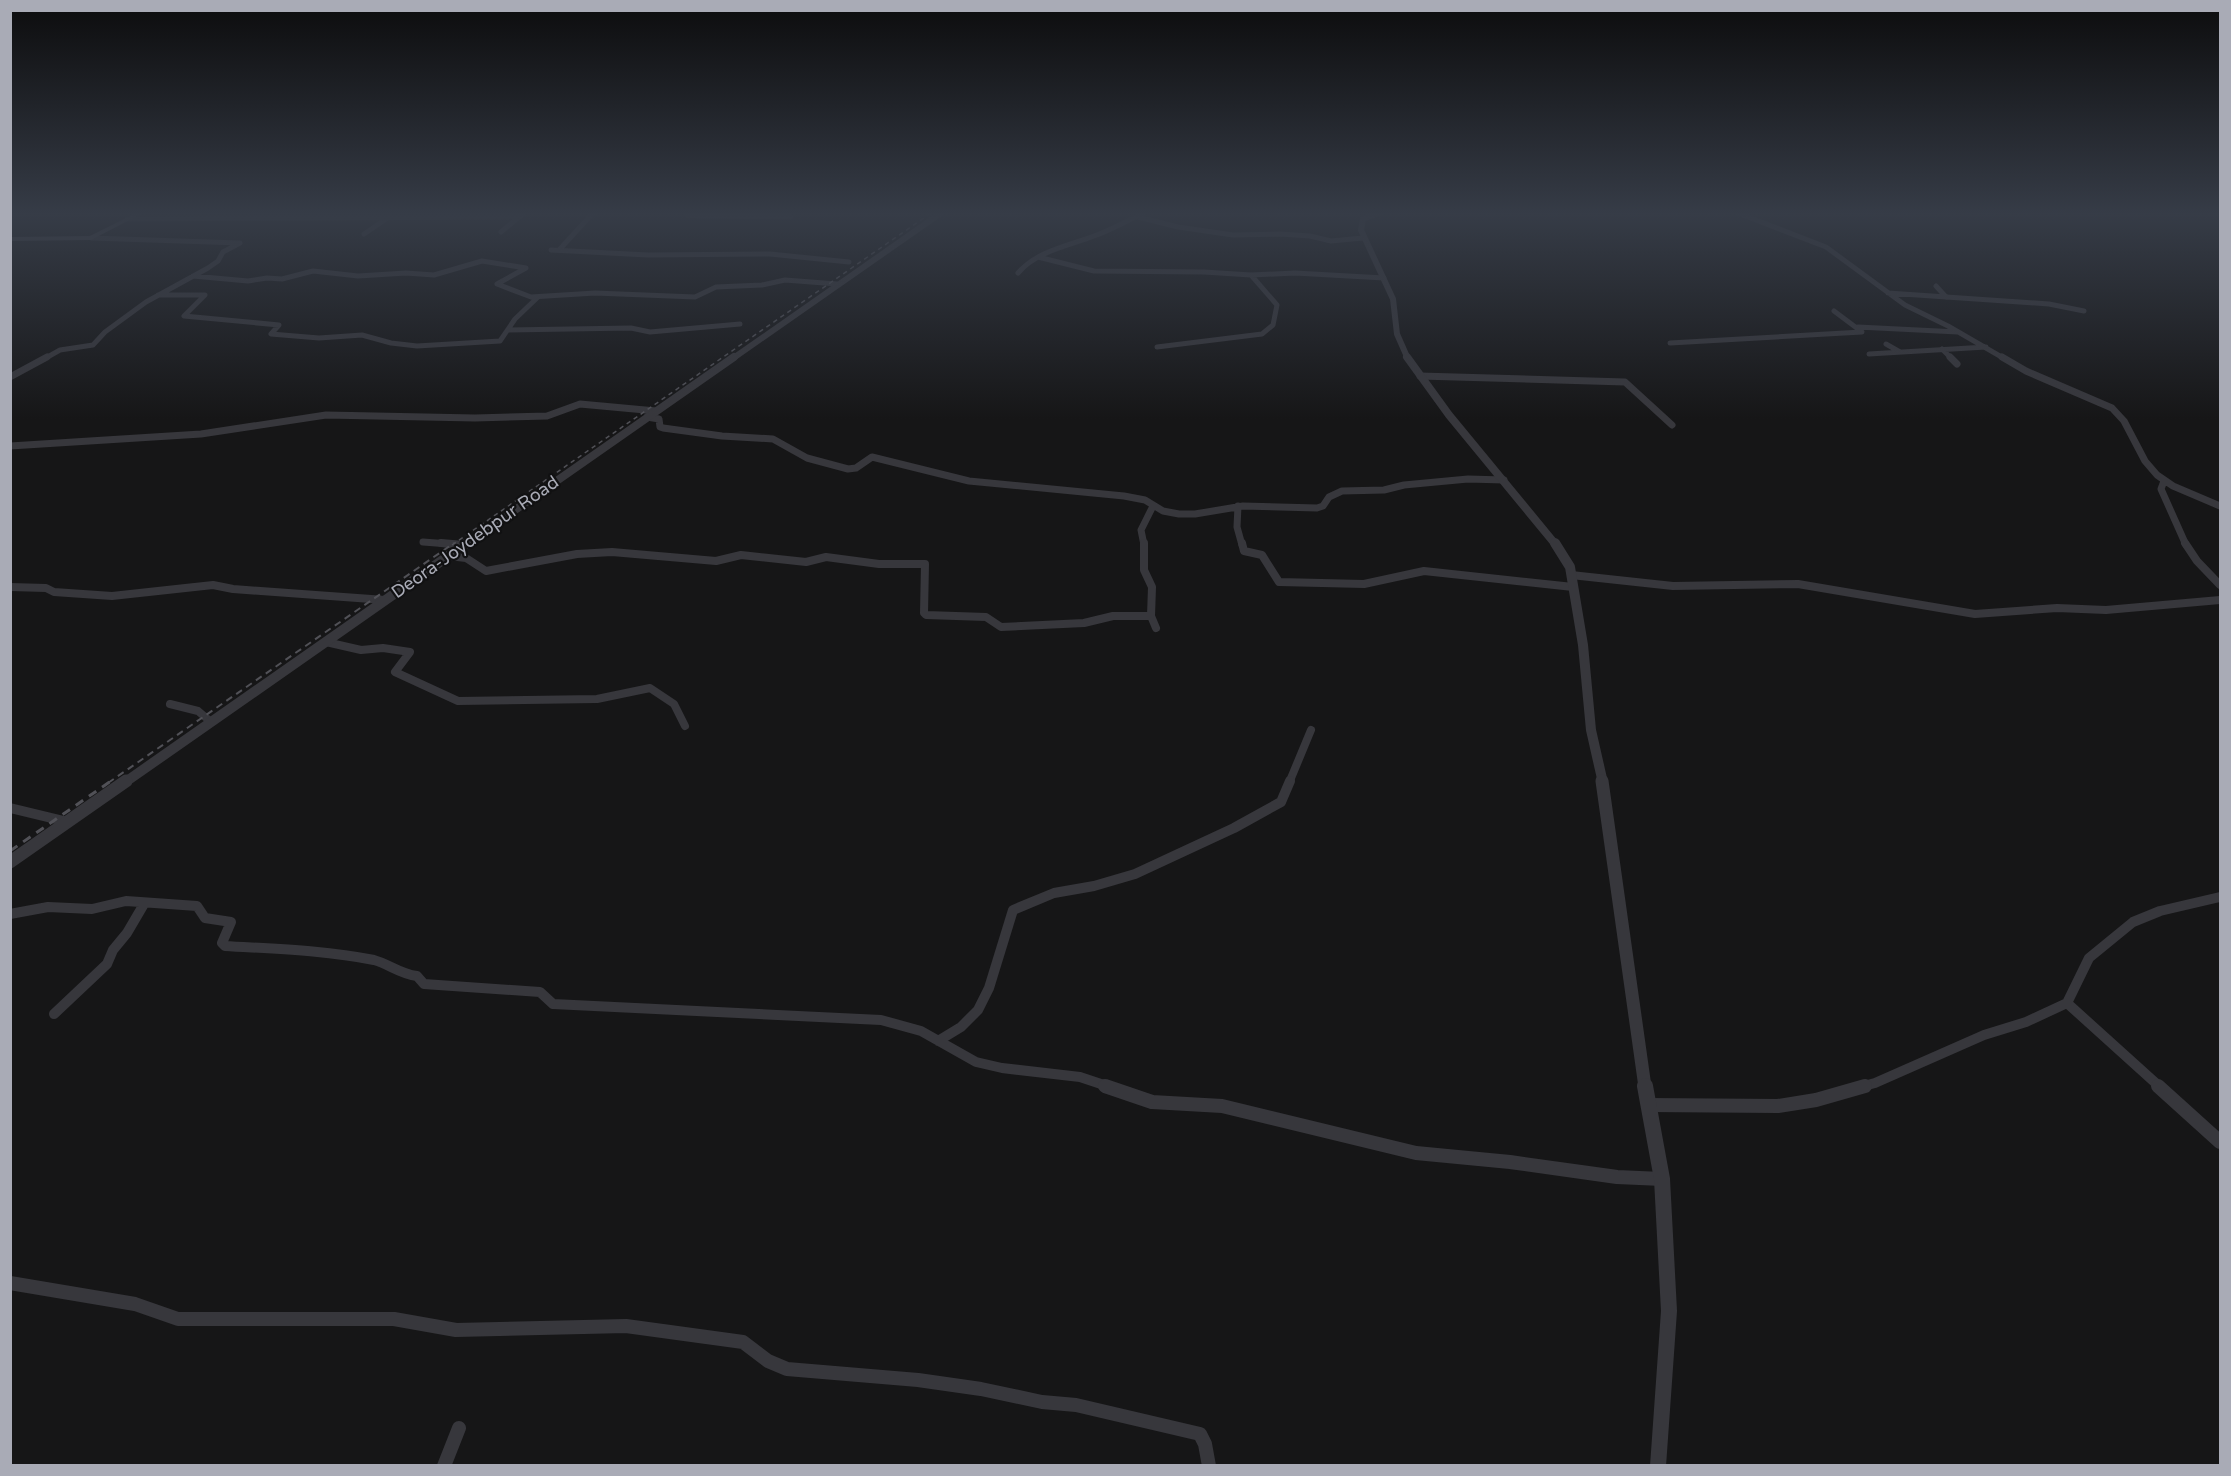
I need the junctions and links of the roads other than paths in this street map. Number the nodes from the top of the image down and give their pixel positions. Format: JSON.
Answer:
{"nodes":[{"id":1,"x":182,"y":282,"type":"edge"},
{"id":2,"x":501,"y":282,"type":"edge"},
{"id":3,"x":776,"y":282,"type":"edge"},
{"id":4,"x":809,"y":282,"type":"edge"},
{"id":5,"x":840,"y":282,"type":"edge"},
{"id":6,"x":1257,"y":282,"type":"edge"},
{"id":7,"x":1386,"y":282,"type":"edge"},
{"id":8,"x":1873,"y":282,"type":"edge"},
{"id":9,"x":837,"y":284,"type":"junction"},
{"id":10,"x":1936,"y":286,"type":"dead end"},
{"id":11,"x":1885,"y":293,"type":"junction"},
{"id":12,"x":158,"y":295,"type":"junction"},
{"id":13,"x":538,"y":297,"type":"junction"},
{"id":14,"x":1946,"y":297,"type":"junction"},
{"id":15,"x":1834,"y":311,"type":"dead end"},
{"id":16,"x":2084,"y":311,"type":"dead end"},
{"id":17,"x":740,"y":324,"type":"dead end"},
{"id":18,"x":1858,"y":327,"type":"junction"},
{"id":19,"x":508,"y":330,"type":"junction"},
{"id":20,"x":1958,"y":332,"type":"junction"},
{"id":21,"x":1670,"y":343,"type":"dead end"},
{"id":22,"x":1886,"y":344,"type":"dead end"},
{"id":23,"x":1157,"y":347,"type":"dead end"},
{"id":24,"x":1986,"y":347,"type":"junction"},
{"id":25,"x":1942,"y":349,"type":"junction"},
{"id":26,"x":1900,"y":351,"type":"junction"},
{"id":27,"x":1869,"y":354,"type":"dead end"},
{"id":28,"x":1957,"y":364,"type":"dead end"},
{"id":29,"x":1420,"y":376,"type":"junction"},
{"id":30,"x":10,"y":377,"type":"edge"},
{"id":31,"x":656,"y":411,"type":"junction"},
{"id":32,"x":647,"y":417,"type":"junction"},
{"id":33,"x":1672,"y":425,"type":"dead end"},
{"id":34,"x":10,"y":446,"type":"edge"},
{"id":35,"x":1504,"y":480,"type":"junction"},
{"id":36,"x":2164,"y":481,"type":"junction"},
{"id":37,"x":1153,"y":506,"type":"junction"},
{"id":38,"x":1238,"y":506,"type":"junction"},
{"id":39,"x":2220,"y":506,"type":"edge"},
{"id":40,"x":423,"y":542,"type":"dead end"},
{"id":41,"x":464,"y":545,"type":"junction"},
{"id":42,"x":449,"y":556,"type":"junction"},
{"id":43,"x":1572,"y":581,"type":"junction"},
{"id":44,"x":2220,"y":585,"type":"edge"},
{"id":45,"x":10,"y":587,"type":"edge"},
{"id":46,"x":385,"y":600,"type":"junction"},
{"id":47,"x":2220,"y":600,"type":"edge"},
{"id":48,"x":1151,"y":616,"type":"junction"},
{"id":49,"x":1156,"y":628,"type":"dead end"},
{"id":50,"x":326,"y":642,"type":"junction"},
{"id":51,"x":170,"y":704,"type":"dead end"},
{"id":52,"x":211,"y":722,"type":"junction"},
{"id":53,"x":685,"y":726,"type":"dead end"},
{"id":54,"x":1311,"y":730,"type":"dead end"},
{"id":55,"x":10,"y":808,"type":"edge"},
{"id":56,"x":68,"y":822,"type":"junction"},
{"id":57,"x":10,"y":862,"type":"edge"},
{"id":58,"x":2220,"y":897,"type":"edge"},
{"id":59,"x":144,"y":904,"type":"junction"},
{"id":60,"x":10,"y":914,"type":"edge"},
{"id":61,"x":2067,"y":1003,"type":"junction"},
{"id":62,"x":54,"y":1014,"type":"dead end"},
{"id":63,"x":938,"y":1041,"type":"junction"},
{"id":64,"x":1648,"y":1105,"type":"junction"},
{"id":65,"x":2220,"y":1142,"type":"edge"},
{"id":66,"x":1662,"y":1179,"type":"junction"},
{"id":67,"x":10,"y":1283,"type":"edge"},
{"id":68,"x":459,"y":1428,"type":"dead end"},
{"id":69,"x":444,"y":1466,"type":"edge"},
{"id":70,"x":1209,"y":1466,"type":"edge"},
{"id":71,"x":1658,"y":1466,"type":"edge"}],
"edges":[{"from":1,"to":12,"type":"street"},
{"from":2,"to":13,"type":"street"},
{"from":3,"to":13,"type":"street"},
{"from":4,"to":9,"type":"street"},
{"from":5,"to":9,"type":"street","name":"Deora-Joydebpur Road"},
{"from":6,"to":23,"type":"street"},
{"from":7,"to":29,"type":"street"},
{"from":8,"to":11,"type":"street"},
{"from":9,"to":31,"type":"street","name":"Deora-Joydebpur Road"},
{"from":10,"to":14,"type":"street"},
{"from":11,"to":14,"type":"street"},
{"from":11,"to":20,"type":"street"},
{"from":12,"to":19,"type":"street"},
{"from":12,"to":30,"type":"street"},
{"from":13,"to":19,"type":"street"},
{"from":14,"to":16,"type":"street"},
{"from":15,"to":18,"type":"street"},
{"from":17,"to":19,"type":"street"},
{"from":18,"to":20,"type":"street"},
{"from":18,"to":21,"type":"street"},
{"from":20,"to":24,"type":"street"},
{"from":22,"to":26,"type":"street"},
{"from":24,"to":25,"type":"street"},
{"from":24,"to":36,"type":"street"},
{"from":25,"to":26,"type":"street"},
{"from":25,"to":28,"type":"street"},
{"from":26,"to":27,"type":"street"},
{"from":29,"to":33,"type":"street"},
{"from":29,"to":35,"type":"street"},
{"from":31,"to":32,"type":"street","name":"Deora-Joydebpur Road"},
{"from":31,"to":34,"type":"street"},
{"from":32,"to":37,"type":"street"},
{"from":32,"to":41,"type":"street","name":"Deora-Joydebpur Road"},
{"from":35,"to":38,"type":"street"},
{"from":35,"to":43,"type":"street"},
{"from":36,"to":39,"type":"street"},
{"from":36,"to":44,"type":"street"},
{"from":37,"to":38,"type":"street"},
{"from":37,"to":48,"type":"street"},
{"from":38,"to":43,"type":"street"},
{"from":40,"to":41,"type":"street"},
{"from":41,"to":42,"type":"street","name":"Deora-Joydebpur Road"},
{"from":42,"to":46,"type":"street","name":"Deora-Joydebpur Road"},
{"from":42,"to":48,"type":"street"},
{"from":43,"to":47,"type":"street"},
{"from":43,"to":64,"type":"street"},
{"from":45,"to":46,"type":"street"},
{"from":46,"to":50,"type":"street","name":"Deora-Joydebpur Road"},
{"from":48,"to":49,"type":"street"},
{"from":50,"to":52,"type":"street","name":"Deora-Joydebpur Road"},
{"from":50,"to":53,"type":"street"},
{"from":51,"to":52,"type":"street"},
{"from":52,"to":56,"type":"street","name":"Deora-Joydebpur Road"},
{"from":54,"to":63,"type":"street"},
{"from":55,"to":56,"type":"street"},
{"from":56,"to":57,"type":"street","name":"Deora-Joydebpur Road"},
{"from":58,"to":61,"type":"street"},
{"from":59,"to":60,"type":"street"},
{"from":59,"to":62,"type":"street"},
{"from":59,"to":63,"type":"street"},
{"from":61,"to":64,"type":"street"},
{"from":61,"to":65,"type":"street"},
{"from":63,"to":66,"type":"street"},
{"from":64,"to":66,"type":"street"},
{"from":66,"to":71,"type":"street"},
{"from":67,"to":70,"type":"street"},
{"from":68,"to":69,"type":"street"}]}
